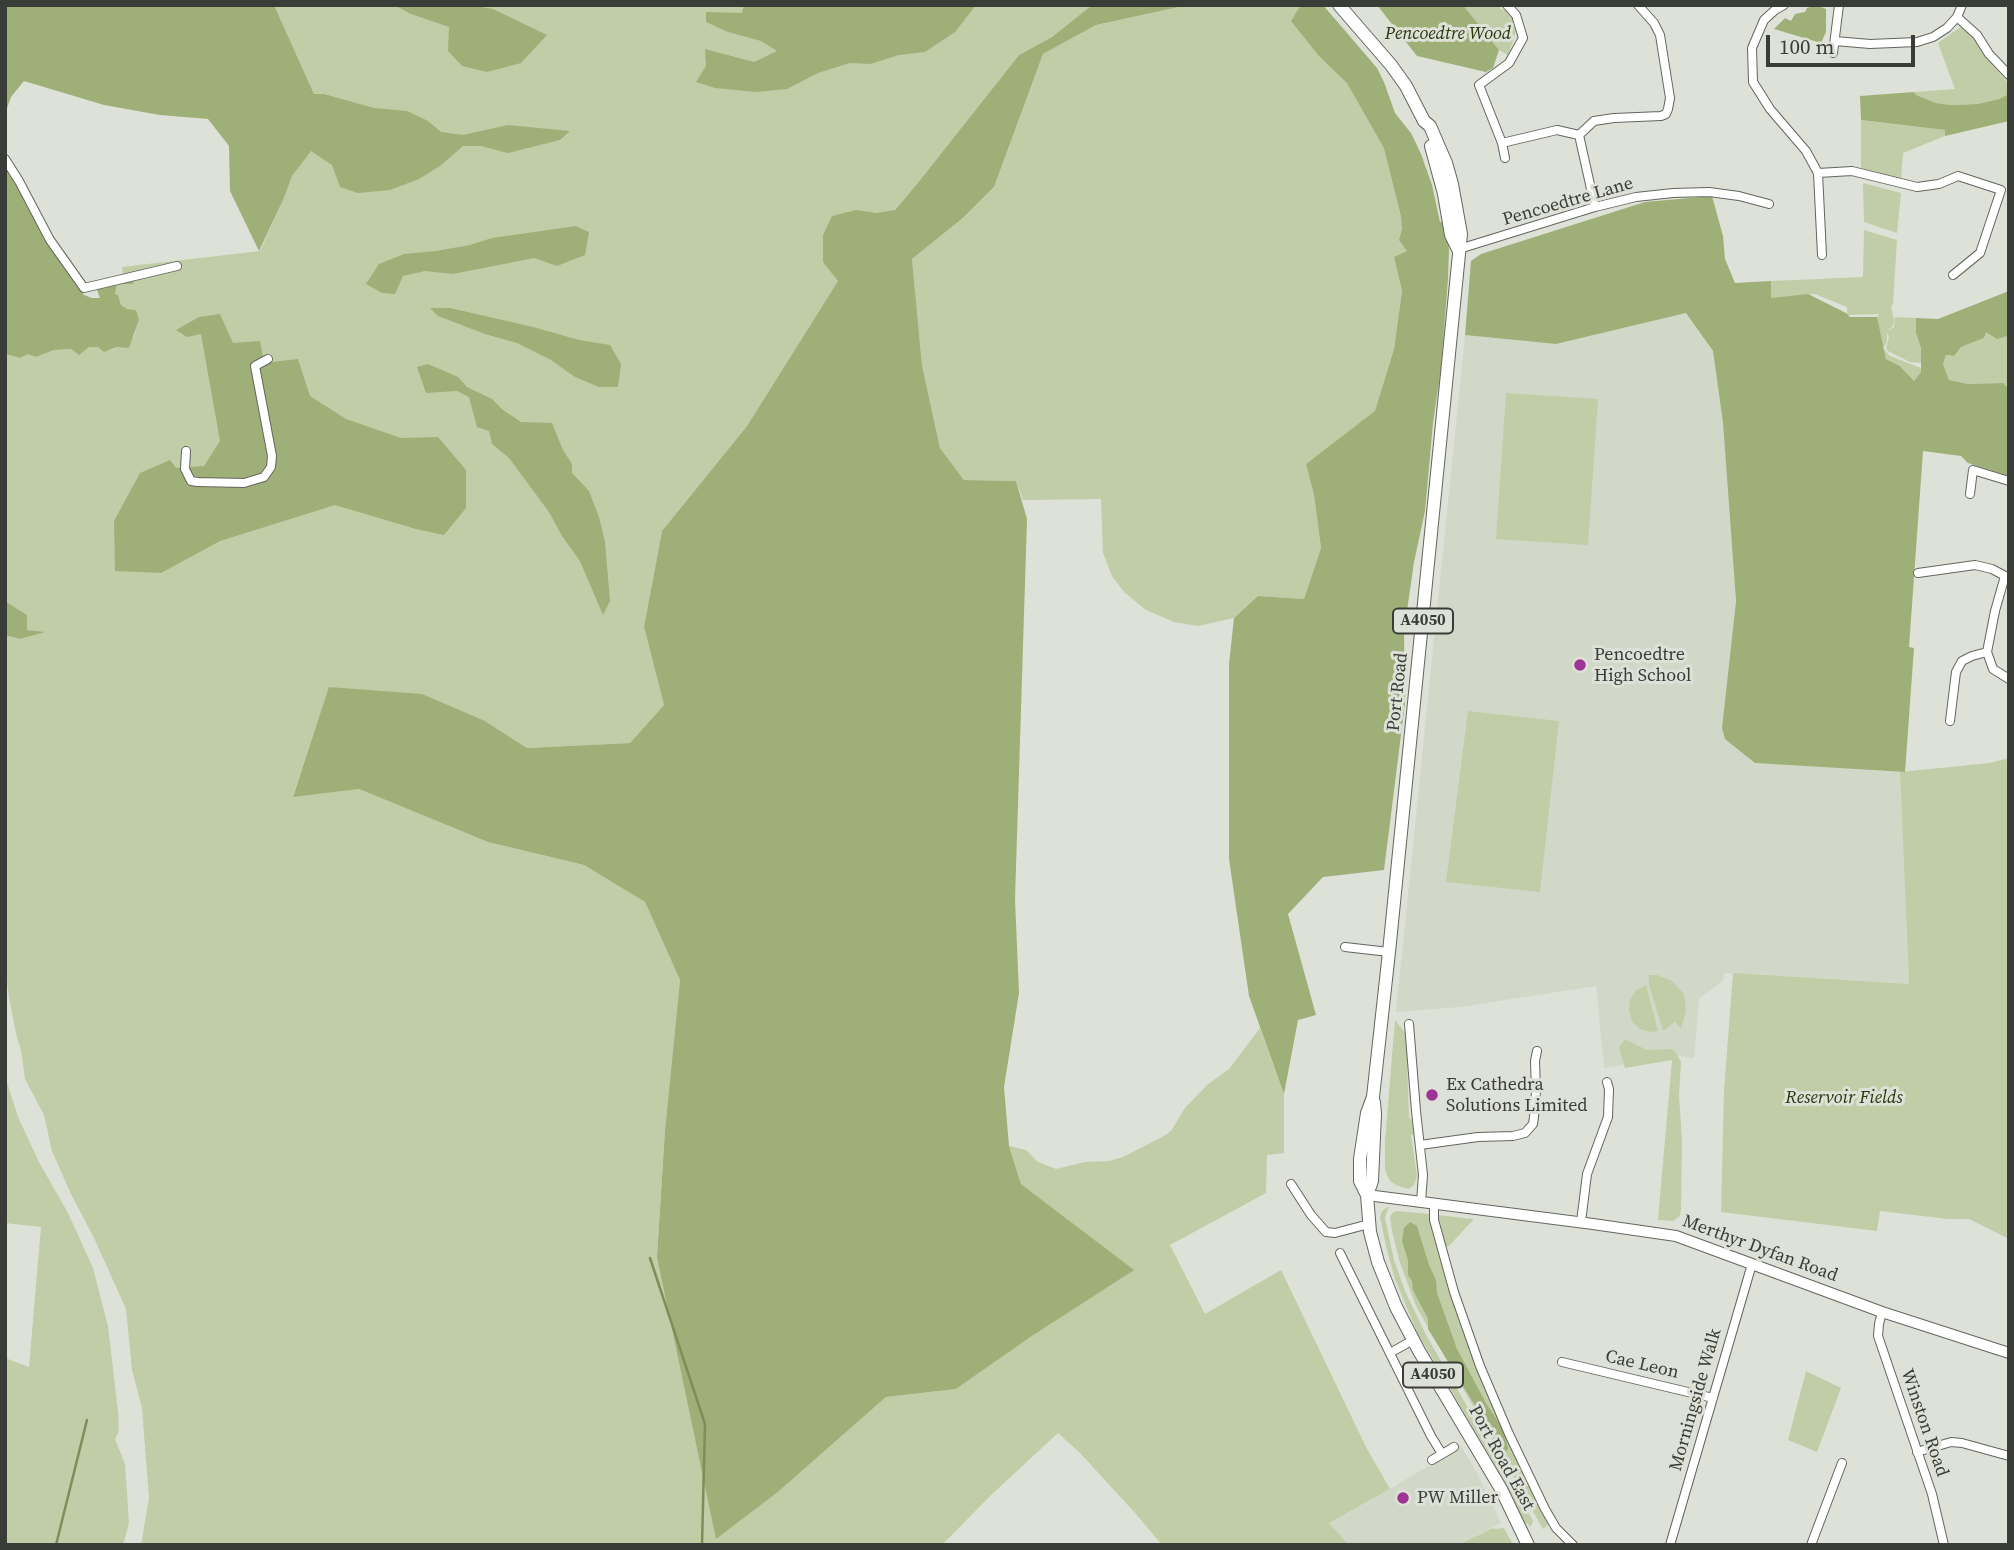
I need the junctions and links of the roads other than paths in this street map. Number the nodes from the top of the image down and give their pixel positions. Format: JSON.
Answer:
{"nodes":[{"id":1,"x":1339,"y":5,"type":"edge"},
{"id":2,"x":1507,"y":5,"type":"edge"},
{"id":3,"x":1638,"y":5,"type":"edge"},
{"id":4,"x":1784,"y":5,"type":"edge"},
{"id":5,"x":1839,"y":5,"type":"edge"},
{"id":6,"x":1962,"y":5,"type":"edge"},
{"id":7,"x":1957,"y":17,"type":"junction"},
{"id":8,"x":1835,"y":41,"type":"junction"},
{"id":9,"x":1833,"y":53,"type":"dead end"},
{"id":10,"x":2008,"y":74,"type":"edge"},
{"id":11,"x":1579,"y":135,"type":"junction"},
{"id":12,"x":1502,"y":143,"type":"junction"},
{"id":13,"x":1505,"y":158,"type":"dead end"},
{"id":14,"x":5,"y":159,"type":"edge"},
{"id":15,"x":1818,"y":173,"type":"junction"},
{"id":16,"x":1769,"y":204,"type":"dead end"},
{"id":17,"x":1595,"y":207,"type":"junction"},
{"id":18,"x":1458,"y":249,"type":"junction"},
{"id":19,"x":1822,"y":255,"type":"dead end"},
{"id":20,"x":177,"y":266,"type":"dead end"},
{"id":21,"x":1953,"y":275,"type":"dead end"},
{"id":22,"x":268,"y":359,"type":"dead end"},
{"id":23,"x":186,"y":451,"type":"dead end"},
{"id":24,"x":2009,"y":481,"type":"edge"},
{"id":25,"x":1970,"y":494,"type":"dead end"},
{"id":26,"x":1918,"y":573,"type":"dead end"},
{"id":27,"x":2007,"y":577,"type":"edge"},
{"id":28,"x":1987,"y":652,"type":"junction"},
{"id":29,"x":2009,"y":679,"type":"edge"},
{"id":30,"x":1950,"y":721,"type":"dead end"},
{"id":31,"x":1345,"y":947,"type":"dead end"},
{"id":32,"x":1389,"y":952,"type":"junction"},
{"id":33,"x":1409,"y":1024,"type":"dead end"},
{"id":34,"x":1537,"y":1051,"type":"dead end"},
{"id":35,"x":1607,"y":1082,"type":"dead end"},
{"id":36,"x":1420,"y":1145,"type":"junction"},
{"id":37,"x":1291,"y":1184,"type":"dead end"},
{"id":38,"x":1367,"y":1195,"type":"junction"},
{"id":39,"x":1421,"y":1202,"type":"junction"},
{"id":40,"x":1434,"y":1203,"type":"junction"},
{"id":41,"x":1581,"y":1222,"type":"junction"},
{"id":42,"x":1369,"y":1224,"type":"junction"},
{"id":43,"x":1340,"y":1253,"type":"dead end"},
{"id":44,"x":1752,"y":1264,"type":"junction"},
{"id":45,"x":1882,"y":1312,"type":"junction"},
{"id":46,"x":1413,"y":1340,"type":"junction"},
{"id":47,"x":1390,"y":1353,"type":"junction"},
{"id":48,"x":2009,"y":1353,"type":"edge"},
{"id":49,"x":1563,"y":1362,"type":"dead end"},
{"id":50,"x":1713,"y":1398,"type":"junction"},
{"id":51,"x":1454,"y":1447,"type":"dead end"},
{"id":52,"x":1917,"y":1452,"type":"junction"},
{"id":53,"x":1442,"y":1454,"type":"junction"},
{"id":54,"x":2009,"y":1456,"type":"edge"},
{"id":55,"x":1432,"y":1460,"type":"dead end"},
{"id":56,"x":1842,"y":1463,"type":"dead end"},
{"id":57,"x":1528,"y":1545,"type":"edge"},
{"id":58,"x":1573,"y":1545,"type":"edge"},
{"id":59,"x":1670,"y":1545,"type":"edge"},
{"id":60,"x":1811,"y":1545,"type":"edge"},
{"id":61,"x":1944,"y":1545,"type":"edge"}],
"edges":[{"from":1,"to":18,"type":"main road","name":"Port Road","number":"A4050"},
{"from":2,"to":12,"type":"street"},
{"from":3,"to":11,"type":"street"},
{"from":4,"to":15,"type":"street"},
{"from":5,"to":8,"type":"street"},
{"from":6,"to":7,"type":"street"},
{"from":7,"to":8,"type":"street"},
{"from":7,"to":10,"type":"street"},
{"from":8,"to":9,"type":"street"},
{"from":11,"to":12,"type":"street"},
{"from":11,"to":17,"type":"street"},
{"from":12,"to":13,"type":"street"},
{"from":14,"to":20,"type":"street"},
{"from":15,"to":19,"type":"street"},
{"from":15,"to":21,"type":"street"},
{"from":16,"to":17,"type":"street","name":"Pencoedtre Lane"},
{"from":17,"to":18,"type":"street","name":"Pencoedtre Lane"},
{"from":18,"to":32,"type":"main road","name":"Port Road","number":"A4050"},
{"from":22,"to":23,"type":"street"},
{"from":24,"to":25,"type":"street"},
{"from":26,"to":27,"type":"street"},
{"from":27,"to":28,"type":"street"},
{"from":28,"to":29,"type":"street"},
{"from":28,"to":30,"type":"street"},
{"from":31,"to":32,"type":"street"},
{"from":32,"to":38,"type":"main road","name":"Port Road","number":"A4050"},
{"from":33,"to":36,"type":"street"},
{"from":34,"to":36,"type":"street"},
{"from":35,"to":41,"type":"street"},
{"from":36,"to":39,"type":"street"},
{"from":37,"to":42,"type":"street"},
{"from":38,"to":39,"type":"street","name":"Merthyr Dyfan Road"},
{"from":38,"to":42,"type":"main road","name":"Port Road East","number":"A4050"},
{"from":39,"to":40,"type":"street","name":"Merthyr Dyfan Road"},
{"from":40,"to":41,"type":"street","name":"Merthyr Dyfan Road"},
{"from":40,"to":58,"type":"street","name":"Port Road East"},
{"from":41,"to":44,"type":"street","name":"Merthyr Dyfan Road"},
{"from":42,"to":46,"type":"main road","name":"Port Road East","number":"A4050"},
{"from":43,"to":47,"type":"street"},
{"from":44,"to":45,"type":"street","name":"Merthyr Dyfan Road"},
{"from":44,"to":50,"type":"street","name":"Morningside Walk"},
{"from":45,"to":48,"type":"street","name":"Merthyr Dyfan Road"},
{"from":45,"to":52,"type":"street","name":"Winston Road"},
{"from":46,"to":47,"type":"street"},
{"from":46,"to":57,"type":"main road","name":"Port Road East","number":"A4050"},
{"from":47,"to":53,"type":"street"},
{"from":49,"to":50,"type":"street","name":"Cae Leon"},
{"from":50,"to":59,"type":"street","name":"Morningside Walk"},
{"from":51,"to":53,"type":"street"},
{"from":52,"to":54,"type":"street"},
{"from":52,"to":61,"type":"street","name":"Winston Road"},
{"from":53,"to":55,"type":"street"},
{"from":56,"to":60,"type":"street"}]}
